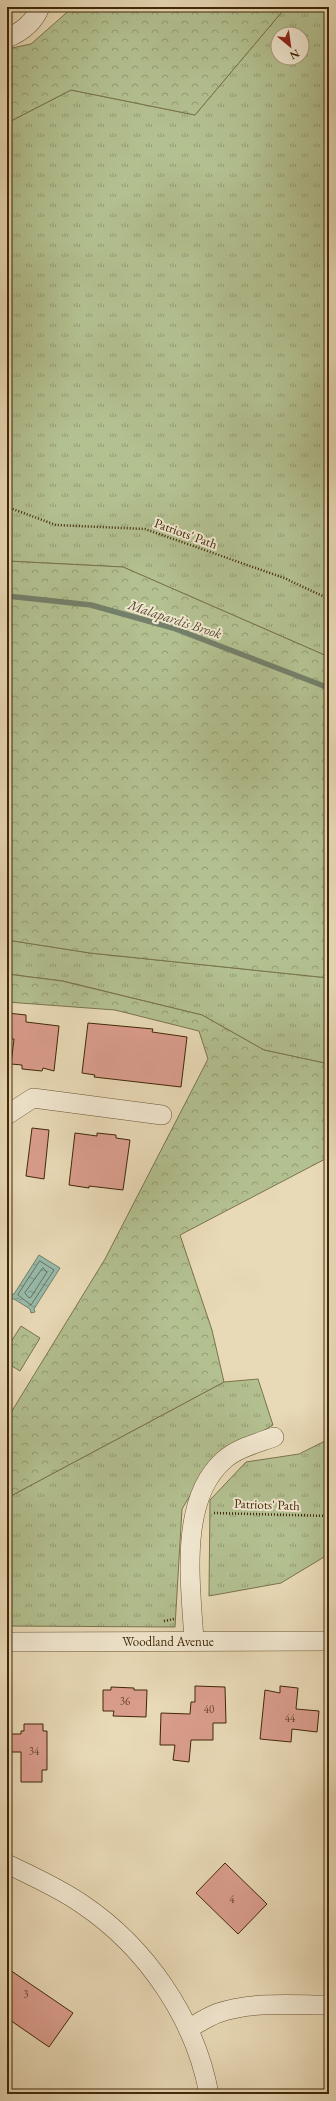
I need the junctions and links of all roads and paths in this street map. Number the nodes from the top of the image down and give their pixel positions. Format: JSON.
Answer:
{"nodes":[{"id":1,"x":40,"y":7,"type":"edge"},
{"id":2,"x":7,"y":38,"type":"edge"},
{"id":3,"x":7,"y":507,"type":"edge"},
{"id":4,"x":329,"y":599,"type":"edge"},
{"id":5,"x":7,"y":1114,"type":"edge"},
{"id":6,"x":162,"y":1115,"type":"dead end"},
{"id":7,"x":274,"y":1437,"type":"dead end"},
{"id":8,"x":212,"y":1512,"type":"dead end"},
{"id":9,"x":329,"y":1516,"type":"edge"},
{"id":10,"x":194,"y":1641,"type":"junction"},
{"id":11,"x":329,"y":1641,"type":"edge"},
{"id":12,"x":7,"y":1642,"type":"edge"},
{"id":13,"x":7,"y":1864,"type":"edge"},
{"id":14,"x":329,"y":2005,"type":"edge"},
{"id":15,"x":188,"y":2029,"type":"junction"},
{"id":16,"x":209,"y":2094,"type":"edge"}],
"edges":[{"from":1,"to":2,"type":"street"},
{"from":3,"to":4,"type":"path","name":"Patriots' Path"},
{"from":5,"to":6,"type":"street"},
{"from":7,"to":10,"type":"street"},
{"from":8,"to":9,"type":"path","name":"Patriots' Path"},
{"from":10,"to":11,"type":"street","name":"Woodland Avenue"},
{"from":10,"to":12,"type":"street","name":"Woodland Avenue"},
{"from":13,"to":15,"type":"street"},
{"from":14,"to":15,"type":"street"},
{"from":15,"to":16,"type":"street"}]}
